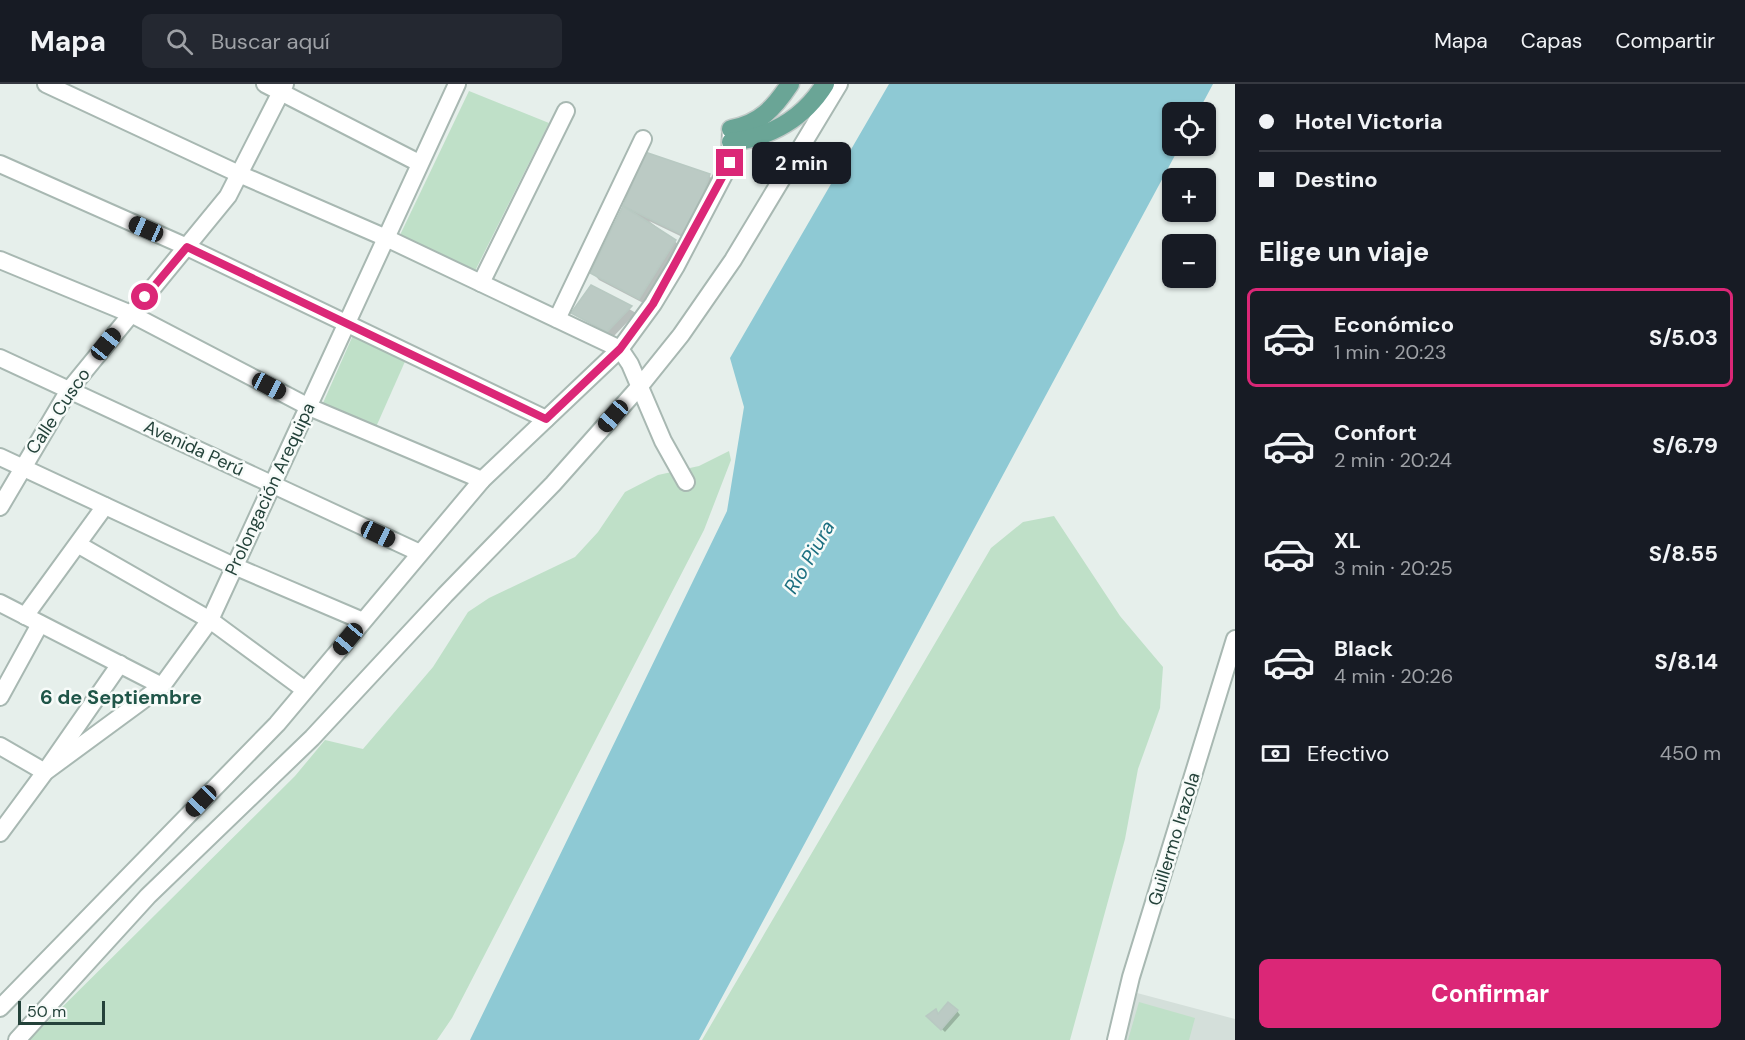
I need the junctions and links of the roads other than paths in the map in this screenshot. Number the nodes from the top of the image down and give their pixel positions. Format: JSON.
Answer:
{"nodes":[{"id":1,"x":46,"y":84,"type":"edge"},
{"id":2,"x":265,"y":84,"type":"edge"},
{"id":3,"x":457,"y":84,"type":"edge"},
{"id":4,"x":790,"y":84,"type":"edge"},
{"id":5,"x":825,"y":84,"type":"edge"},
{"id":6,"x":839,"y":84,"type":"edge"},
{"id":7,"x":283,"y":88,"type":"edge"},
{"id":8,"x":566,"y":111,"type":"dead end"},
{"id":9,"x":731,"y":136,"type":"junction"},
{"id":10,"x":643,"y":139,"type":"dead end"},
{"id":11,"x":418,"y":163,"type":"junction"},
{"id":12,"x":0,"y":164,"type":"edge"},
{"id":13,"x":239,"y":174,"type":"junction"},
{"id":14,"x":384,"y":237,"type":"junction"},
{"id":15,"x":187,"y":247,"type":"junction"},
{"id":16,"x":0,"y":260,"type":"edge"},
{"id":17,"x":481,"y":283,"type":"junction"},
{"id":18,"x":131,"y":314,"type":"junction"},
{"id":19,"x":557,"y":319,"type":"junction"},
{"id":20,"x":346,"y":322,"type":"junction"},
{"id":21,"x":620,"y":349,"type":"junction"},
{"id":22,"x":0,"y":358,"type":"edge"},
{"id":23,"x":640,"y":386,"type":"junction"},
{"id":24,"x":69,"y":390,"type":"junction"},
{"id":25,"x":309,"y":407,"type":"junction"},
{"id":26,"x":546,"y":419,"type":"junction"},
{"id":27,"x":0,"y":457,"type":"edge"},
{"id":28,"x":21,"y":468,"type":"junction"},
{"id":29,"x":482,"y":480,"type":"junction"},
{"id":30,"x":686,"y":482,"type":"dead end"},
{"id":31,"x":274,"y":485,"type":"junction"},
{"id":32,"x":105,"y":506,"type":"junction"},
{"id":33,"x":0,"y":507,"type":"edge"},
{"id":34,"x":79,"y":545,"type":"junction"},
{"id":35,"x":420,"y":553,"type":"junction"},
{"id":36,"x":234,"y":566,"type":"junction"},
{"id":37,"x":0,"y":603,"type":"edge"},
{"id":38,"x":33,"y":620,"type":"junction"},
{"id":39,"x":210,"y":620,"type":"junction"},
{"id":40,"x":363,"y":621,"type":"junction"},
{"id":41,"x":1235,"y":639,"type":"edge"},
{"id":42,"x":120,"y":664,"type":"junction"},
{"id":43,"x":162,"y":686,"type":"junction"},
{"id":44,"x":305,"y":690,"type":"junction"},
{"id":45,"x":0,"y":697,"type":"edge"},
{"id":46,"x":0,"y":746,"type":"edge"},
{"id":47,"x":45,"y":772,"type":"junction"},
{"id":48,"x":0,"y":833,"type":"edge"},
{"id":49,"x":0,"y":1008,"type":"edge"},
{"id":50,"x":17,"y":1040,"type":"edge"},
{"id":51,"x":1116,"y":1040,"type":"edge"}],
"edges":[{"from":1,"to":13,"type":"street"},
{"from":2,"to":7,"type":"street"},
{"from":3,"to":11,"type":"street","name":"Prolongación Arequipa"},
{"from":4,"to":9,"type":"main road"},
{"from":5,"to":9,"type":"main road"},
{"from":6,"to":23,"type":"street"},
{"from":7,"to":11,"type":"street"},
{"from":7,"to":13,"type":"street","name":"Calle Cusco"},
{"from":8,"to":17,"type":"street"},
{"from":9,"to":21,"type":"street"},
{"from":10,"to":19,"type":"street"},
{"from":11,"to":14,"type":"street","name":"Prolongación Arequipa"},
{"from":12,"to":15,"type":"street"},
{"from":13,"to":14,"type":"street"},
{"from":13,"to":15,"type":"street","name":"Calle Cusco"},
{"from":14,"to":17,"type":"street"},
{"from":14,"to":20,"type":"street","name":"Prolongación Arequipa"},
{"from":15,"to":18,"type":"street","name":"Calle Cusco"},
{"from":15,"to":20,"type":"street"},
{"from":16,"to":18,"type":"street"},
{"from":17,"to":19,"type":"street"},
{"from":18,"to":24,"type":"street","name":"Calle Cusco"},
{"from":18,"to":25,"type":"street"},
{"from":19,"to":21,"type":"street"},
{"from":20,"to":25,"type":"street","name":"Prolongación Arequipa"},
{"from":20,"to":26,"type":"street"},
{"from":21,"to":23,"type":"street"},
{"from":21,"to":26,"type":"street"},
{"from":22,"to":24,"type":"street","name":"Avenida Perú"},
{"from":23,"to":30,"type":"street"},
{"from":23,"to":50,"type":"street"},
{"from":24,"to":28,"type":"street","name":"Calle Cusco"},
{"from":24,"to":31,"type":"street","name":"Avenida Perú"},
{"from":25,"to":29,"type":"street"},
{"from":25,"to":31,"type":"street","name":"Prolongación Arequipa"},
{"from":26,"to":29,"type":"street"},
{"from":27,"to":28,"type":"street"},
{"from":28,"to":32,"type":"street"},
{"from":28,"to":33,"type":"street","name":"Calle Cusco"},
{"from":29,"to":35,"type":"street"},
{"from":31,"to":35,"type":"street","name":"Avenida Perú"},
{"from":31,"to":36,"type":"street","name":"Prolongación Arequipa"},
{"from":32,"to":34,"type":"street"},
{"from":32,"to":36,"type":"street"},
{"from":34,"to":38,"type":"street"},
{"from":34,"to":39,"type":"street"},
{"from":35,"to":40,"type":"street"},
{"from":36,"to":39,"type":"street","name":"Prolongación Arequipa"},
{"from":36,"to":40,"type":"street"},
{"from":37,"to":38,"type":"street"},
{"from":38,"to":42,"type":"street"},
{"from":38,"to":45,"type":"street"},
{"from":39,"to":43,"type":"street","name":"Prolongación Arequipa"},
{"from":39,"to":44,"type":"street"},
{"from":40,"to":44,"type":"street"},
{"from":41,"to":51,"type":"street","name":"Guillermo Irazola"},
{"from":42,"to":43,"type":"street"},
{"from":42,"to":47,"type":"street"},
{"from":43,"to":47,"type":"street","name":"Prolongación Arequipa"},
{"from":44,"to":49,"type":"street"},
{"from":46,"to":47,"type":"street"},
{"from":47,"to":48,"type":"street","name":"Prolongación Arequipa"}]}
